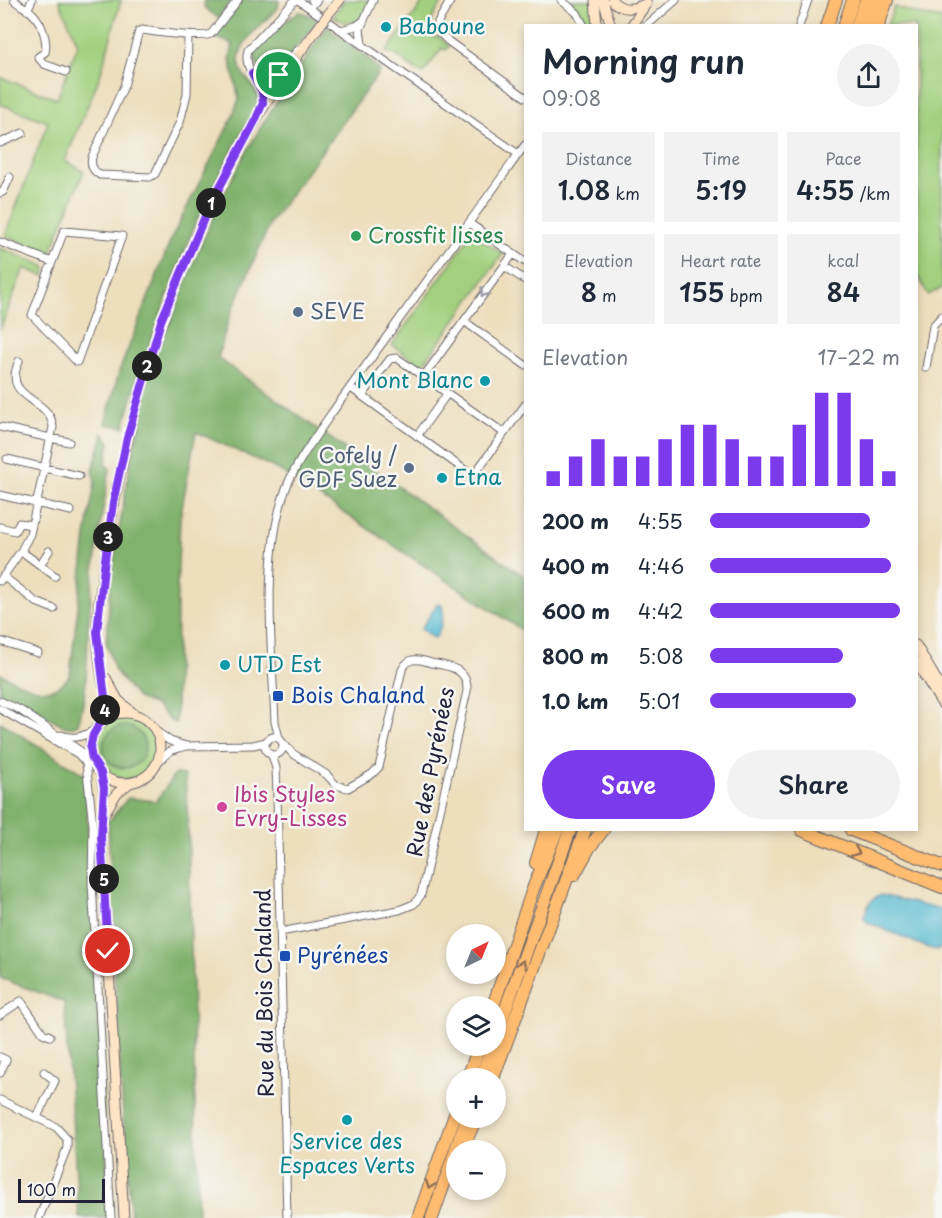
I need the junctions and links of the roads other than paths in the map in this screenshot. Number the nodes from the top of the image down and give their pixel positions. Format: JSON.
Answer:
{"nodes":[{"id":1,"x":14,"y":0,"type":"edge"},
{"id":2,"x":32,"y":0,"type":"edge"},
{"id":3,"x":238,"y":0,"type":"edge"},
{"id":4,"x":297,"y":0,"type":"edge"},
{"id":5,"x":340,"y":0,"type":"edge"},
{"id":6,"x":373,"y":0,"type":"edge"},
{"id":7,"x":450,"y":0,"type":"edge"},
{"id":8,"x":561,"y":0,"type":"edge"},
{"id":9,"x":596,"y":0,"type":"edge"},
{"id":10,"x":603,"y":0,"type":"edge"},
{"id":11,"x":612,"y":0,"type":"edge"},
{"id":12,"x":676,"y":0,"type":"edge"},
{"id":13,"x":808,"y":0,"type":"edge"},
{"id":14,"x":836,"y":0,"type":"edge"},
{"id":15,"x":853,"y":0,"type":"edge"},
{"id":16,"x":867,"y":0,"type":"edge"},
{"id":17,"x":876,"y":0,"type":"edge"},
{"id":18,"x":886,"y":0,"type":"edge"},
{"id":19,"x":649,"y":2,"type":"edge"},
{"id":20,"x":27,"y":10,"type":"junction"},
{"id":21,"x":363,"y":21,"type":"junction"},
{"id":22,"x":583,"y":24,"type":"edge"},
{"id":23,"x":597,"y":24,"type":"edge"},
{"id":24,"x":604,"y":24,"type":"edge"},
{"id":25,"x":610,"y":24,"type":"edge"},
{"id":26,"x":632,"y":24,"type":"edge"},
{"id":27,"x":648,"y":24,"type":"edge"},
{"id":28,"x":800,"y":24,"type":"edge"},
{"id":29,"x":828,"y":24,"type":"edge"},
{"id":30,"x":845,"y":24,"type":"edge"},
{"id":31,"x":859,"y":24,"type":"edge"},
{"id":32,"x":869,"y":24,"type":"edge"},
{"id":33,"x":879,"y":24,"type":"edge"},
{"id":34,"x":341,"y":30,"type":"junction"},
{"id":35,"x":188,"y":35,"type":"junction"},
{"id":36,"x":308,"y":42,"type":"junction"},
{"id":37,"x":362,"y":44,"type":"junction"},
{"id":38,"x":66,"y":72,"type":"dead end"},
{"id":39,"x":252,"y":73,"type":"junction"},
{"id":40,"x":524,"y":96,"type":"edge"},
{"id":41,"x":255,"y":121,"type":"junction"},
{"id":42,"x":23,"y":133,"type":"dead end"},
{"id":43,"x":0,"y":143,"type":"edge"},
{"id":44,"x":524,"y":146,"type":"edge"},
{"id":45,"x":518,"y":154,"type":"junction"},
{"id":46,"x":10,"y":177,"type":"dead end"},
{"id":47,"x":0,"y":193,"type":"edge"},
{"id":48,"x":469,"y":223,"type":"junction"},
{"id":49,"x":0,"y":242,"type":"edge"},
{"id":50,"x":513,"y":254,"type":"junction"},
{"id":51,"x":524,"y":261,"type":"edge"},
{"id":52,"x":52,"y":262,"type":"junction"},
{"id":53,"x":504,"y":266,"type":"junction"},
{"id":54,"x":524,"y":279,"type":"edge"},
{"id":55,"x":942,"y":316,"type":"edge"},
{"id":56,"x":464,"y":321,"type":"junction"},
{"id":57,"x":19,"y":361,"type":"dead end"},
{"id":58,"x":524,"y":364,"type":"edge"},
{"id":59,"x":926,"y":368,"type":"dead end"},
{"id":60,"x":424,"y":376,"type":"junction"},
{"id":61,"x":351,"y":388,"type":"junction"},
{"id":62,"x":447,"y":394,"type":"junction"},
{"id":63,"x":362,"y":396,"type":"junction"},
{"id":64,"x":524,"y":406,"type":"edge"},
{"id":65,"x":0,"y":427,"type":"edge"},
{"id":66,"x":504,"y":434,"type":"junction"},
{"id":67,"x":417,"y":436,"type":"junction"},
{"id":68,"x":51,"y":439,"type":"junction"},
{"id":69,"x":69,"y":442,"type":"dead end"},
{"id":70,"x":7,"y":459,"type":"dead end"},
{"id":71,"x":44,"y":468,"type":"junction"},
{"id":72,"x":80,"y":476,"type":"dead end"},
{"id":73,"x":0,"y":495,"type":"edge"},
{"id":74,"x":37,"y":504,"type":"junction"},
{"id":75,"x":71,"y":511,"type":"dead end"},
{"id":76,"x":32,"y":525,"type":"junction"},
{"id":77,"x":0,"y":527,"type":"edge"},
{"id":78,"x":21,"y":550,"type":"junction"},
{"id":79,"x":49,"y":551,"type":"dead end"},
{"id":80,"x":40,"y":565,"type":"junction"},
{"id":81,"x":54,"y":576,"type":"dead end"},
{"id":82,"x":2,"y":579,"type":"edge"},
{"id":83,"x":54,"y":609,"type":"dead end"},
{"id":84,"x":0,"y":641,"type":"edge"},
{"id":85,"x":918,"y":648,"type":"edge"},
{"id":86,"x":38,"y":653,"type":"dead end"},
{"id":87,"x":100,"y":663,"type":"junction"},
{"id":88,"x":918,"y":665,"type":"edge"},
{"id":89,"x":942,"y":689,"type":"edge"},
{"id":90,"x":0,"y":701,"type":"edge"},
{"id":91,"x":942,"y":704,"type":"edge"},
{"id":92,"x":0,"y":709,"type":"edge"},
{"id":93,"x":133,"y":713,"type":"junction"},
{"id":94,"x":275,"y":722,"type":"junction"},
{"id":95,"x":98,"y":727,"type":"junction"},
{"id":96,"x":50,"y":730,"type":"junction"},
{"id":97,"x":157,"y":732,"type":"junction"},
{"id":98,"x":268,"y":740,"type":"junction"},
{"id":99,"x":281,"y":741,"type":"junction"},
{"id":100,"x":252,"y":745,"type":"junction"},
{"id":101,"x":186,"y":746,"type":"junction"},
{"id":102,"x":275,"y":753,"type":"junction"},
{"id":103,"x":292,"y":753,"type":"junction"},
{"id":104,"x":92,"y":759,"type":"junction"},
{"id":105,"x":157,"y":763,"type":"junction"},
{"id":106,"x":101,"y":773,"type":"junction"},
{"id":107,"x":130,"y":783,"type":"junction"},
{"id":108,"x":102,"y":818,"type":"junction"},
{"id":109,"x":546,"y":831,"type":"edge"},
{"id":110,"x":557,"y":831,"type":"edge"},
{"id":111,"x":570,"y":831,"type":"edge"},
{"id":112,"x":585,"y":831,"type":"edge"},
{"id":113,"x":602,"y":831,"type":"edge"},
{"id":114,"x":804,"y":831,"type":"edge"},
{"id":115,"x":854,"y":831,"type":"edge"},
{"id":116,"x":942,"y":866,"type":"edge"},
{"id":117,"x":942,"y":887,"type":"edge"},
{"id":118,"x":533,"y":889,"type":"junction"},
{"id":119,"x":280,"y":933,"type":"junction"},
{"id":120,"x":546,"y":939,"type":"junction"},
{"id":121,"x":496,"y":996,"type":"edge"},
{"id":122,"x":506,"y":1007,"type":"edge"},
{"id":123,"x":0,"y":1015,"type":"edge"},
{"id":124,"x":50,"y":1036,"type":"dead end"},
{"id":125,"x":0,"y":1057,"type":"edge"},
{"id":126,"x":497,"y":1068,"type":"edge"},
{"id":127,"x":44,"y":1072,"type":"dead end"},
{"id":128,"x":0,"y":1073,"type":"edge"},
{"id":129,"x":0,"y":1101,"type":"edge"},
{"id":130,"x":37,"y":1117,"type":"junction"},
{"id":131,"x":450,"y":1128,"type":"edge"},
{"id":132,"x":464,"y":1128,"type":"edge"},
{"id":133,"x":446,"y":1182,"type":"edge"},
{"id":134,"x":443,"y":1188,"type":"junction"},
{"id":135,"x":39,"y":1218,"type":"edge"},
{"id":136,"x":111,"y":1218,"type":"edge"},
{"id":137,"x":124,"y":1218,"type":"edge"},
{"id":138,"x":287,"y":1218,"type":"edge"},
{"id":139,"x":418,"y":1218,"type":"edge"},
{"id":140,"x":432,"y":1218,"type":"edge"}],
"edges":[{"from":1,"to":20,"type":"street"},
{"from":2,"to":20,"type":"street"},
{"from":3,"to":35,"type":"street"},
{"from":4,"to":34,"type":"street"},
{"from":4,"to":39,"type":"street"},
{"from":5,"to":36,"type":"main road","bridge":true},
{"from":6,"to":21,"type":"street"},
{"from":7,"to":40,"type":"street"},
{"from":8,"to":22,"type":"street"},
{"from":9,"to":23,"type":"main road"},
{"from":9,"to":24,"type":"main road"},
{"from":10,"to":25,"type":"main road"},
{"from":11,"to":19,"type":"main road"},
{"from":12,"to":27,"type":"street"},
{"from":13,"to":28,"type":"street"},
{"from":14,"to":29,"type":"highway"},
{"from":15,"to":30,"type":"highway"},
{"from":16,"to":31,"type":"highway"},
{"from":17,"to":32,"type":"highway"},
{"from":18,"to":33,"type":"highway"},
{"from":19,"to":26,"type":"main road"},
{"from":20,"to":38,"type":"street"},
{"from":21,"to":34,"type":"street"},
{"from":21,"to":37,"type":"street"},
{"from":34,"to":37,"type":"street"},
{"from":35,"to":35,"type":"street"},
{"from":36,"to":39,"type":"street"},
{"from":36,"to":41,"type":"main road"},
{"from":37,"to":45,"type":"street"},
{"from":39,"to":41,"type":"street"},
{"from":41,"to":87,"type":"main road"},
{"from":42,"to":43,"type":"street"},
{"from":44,"to":45,"type":"street"},
{"from":45,"to":48,"type":"street"},
{"from":46,"to":47,"type":"street"},
{"from":48,"to":50,"type":"street"},
{"from":48,"to":61,"type":"street"},
{"from":49,"to":52,"type":"street"},
{"from":50,"to":51,"type":"street"},
{"from":50,"to":53,"type":"street"},
{"from":52,"to":52,"type":"street"},
{"from":53,"to":54,"type":"street"},
{"from":53,"to":56,"type":"street","one_way":true},
{"from":55,"to":59,"type":"street"},
{"from":56,"to":58,"type":"street"},
{"from":56,"to":60,"type":"street"},
{"from":57,"to":68,"type":"street"},
{"from":60,"to":62,"type":"street"},
{"from":60,"to":63,"type":"street"},
{"from":61,"to":63,"type":"street"},
{"from":61,"to":94,"type":"street"},
{"from":62,"to":66,"type":"street"},
{"from":62,"to":67,"type":"street"},
{"from":63,"to":67,"type":"street"},
{"from":64,"to":66,"type":"street"},
{"from":65,"to":68,"type":"street"},
{"from":66,"to":67,"type":"street"},
{"from":68,"to":69,"type":"street"},
{"from":68,"to":71,"type":"street"},
{"from":70,"to":71,"type":"street"},
{"from":71,"to":72,"type":"street"},
{"from":71,"to":74,"type":"street"},
{"from":73,"to":74,"type":"street"},
{"from":74,"to":75,"type":"street"},
{"from":74,"to":76,"type":"street"},
{"from":76,"to":77,"type":"street"},
{"from":76,"to":78,"type":"street"},
{"from":78,"to":80,"type":"street"},
{"from":78,"to":82,"type":"street"},
{"from":79,"to":80,"type":"street"},
{"from":80,"to":81,"type":"street"},
{"from":82,"to":83,"type":"street"},
{"from":84,"to":86,"type":"street"},
{"from":85,"to":89,"type":"main road"},
{"from":87,"to":93,"type":"main road"},
{"from":87,"to":95,"type":"main road"},
{"from":88,"to":91,"type":"main road"},
{"from":90,"to":96,"type":"street"},
{"from":92,"to":136,"type":"street"},
{"from":93,"to":95,"type":"main road"},
{"from":93,"to":97,"type":"main road"},
{"from":94,"to":98,"type":"street"},
{"from":94,"to":99,"type":"street"},
{"from":95,"to":96,"type":"street"},
{"from":95,"to":104,"type":"main road"},
{"from":96,"to":104,"type":"street"},
{"from":97,"to":101,"type":"street"},
{"from":97,"to":105,"type":"main road"},
{"from":98,"to":99,"type":"street"},
{"from":98,"to":100,"type":"street"},
{"from":98,"to":102,"type":"street"},
{"from":99,"to":102,"type":"street"},
{"from":99,"to":103,"type":"street","name":"Rue des Pyrénées"},
{"from":100,"to":101,"type":"street"},
{"from":100,"to":102,"type":"street"},
{"from":101,"to":105,"type":"street"},
{"from":102,"to":103,"type":"street"},
{"from":102,"to":119,"type":"street","name":"Rue du Bois Chaland"},
{"from":103,"to":119,"type":"street","name":"Rue des Pyrénées"},
{"from":104,"to":106,"type":"main road"},
{"from":105,"to":107,"type":"main road"},
{"from":106,"to":107,"type":"main road"},
{"from":106,"to":108,"type":"main road"},
{"from":107,"to":108,"type":"main road"},
{"from":108,"to":137,"type":"main road"},
{"from":109,"to":118,"type":"highway"},
{"from":110,"to":118,"type":"highway"},
{"from":122,"to":111,"type":"highway","one_way":true},
{"from":112,"to":120,"type":"highway"},
{"from":113,"to":120,"type":"highway"},
{"from":114,"to":117,"type":"highway","one_way":true},
{"from":115,"to":116,"type":"highway"},
{"from":118,"to":121,"type":"highway"},
{"from":119,"to":138,"type":"street","name":"Rue du Bois Chaland"},
{"from":120,"to":126,"type":"highway"},
{"from":123,"to":124,"type":"street"},
{"from":125,"to":128,"type":"street"},
{"from":127,"to":130,"type":"street"},
{"from":129,"to":130,"type":"street"},
{"from":130,"to":135,"type":"street"},
{"from":131,"to":139,"type":"highway","one_way":true},
{"from":132,"to":134,"type":"highway"},
{"from":133,"to":134,"type":"highway"},
{"from":134,"to":140,"type":"highway"}]}
